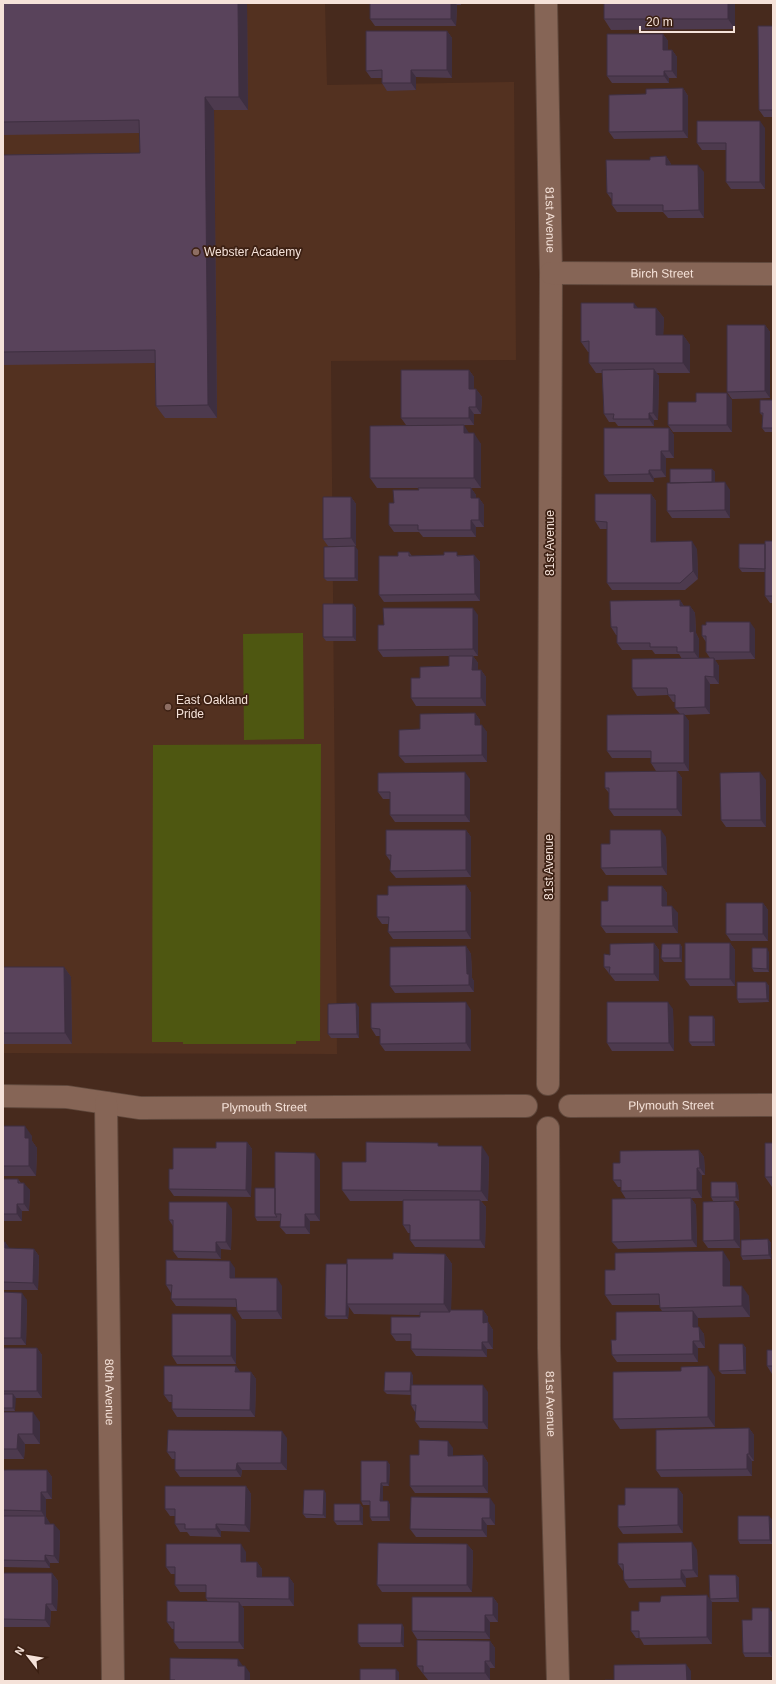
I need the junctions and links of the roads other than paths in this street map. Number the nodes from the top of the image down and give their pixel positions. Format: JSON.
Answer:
{"nodes":[{"id":1,"x":546,"y":3,"type":"edge"},
{"id":2,"x":551,"y":272,"type":"junction"},
{"id":3,"x":773,"y":274,"type":"edge"},
{"id":4,"x":548,"y":1084,"type":"junction"},
{"id":5,"x":3,"y":1096,"type":"edge"},
{"id":6,"x":106,"y":1103,"type":"junction"},
{"id":7,"x":526,"y":1106,"type":"junction"},
{"id":8,"x":570,"y":1106,"type":"junction"},
{"id":9,"x":773,"y":1106,"type":"edge"},
{"id":10,"x":548,"y":1128,"type":"junction"},
{"id":11,"x":113,"y":1681,"type":"edge"},
{"id":12,"x":558,"y":1681,"type":"edge"}],
"edges":[{"from":1,"to":2,"type":"street","name":"81st Avenue"},
{"from":2,"to":3,"type":"street","name":"Birch Street"},
{"from":2,"to":4,"type":"street","name":"81st Avenue"},
{"from":4,"to":7,"type":"street"},
{"from":4,"to":8,"type":"street"},
{"from":5,"to":6,"type":"street","name":"Plymouth Street"},
{"from":6,"to":7,"type":"street","name":"Plymouth Street"},
{"from":6,"to":11,"type":"street","name":"80th Avenue"},
{"from":7,"to":10,"type":"street"},
{"from":8,"to":9,"type":"street","name":"Plymouth Street"},
{"from":8,"to":10,"type":"street"},
{"from":10,"to":12,"type":"street","name":"81st Avenue"}]}
